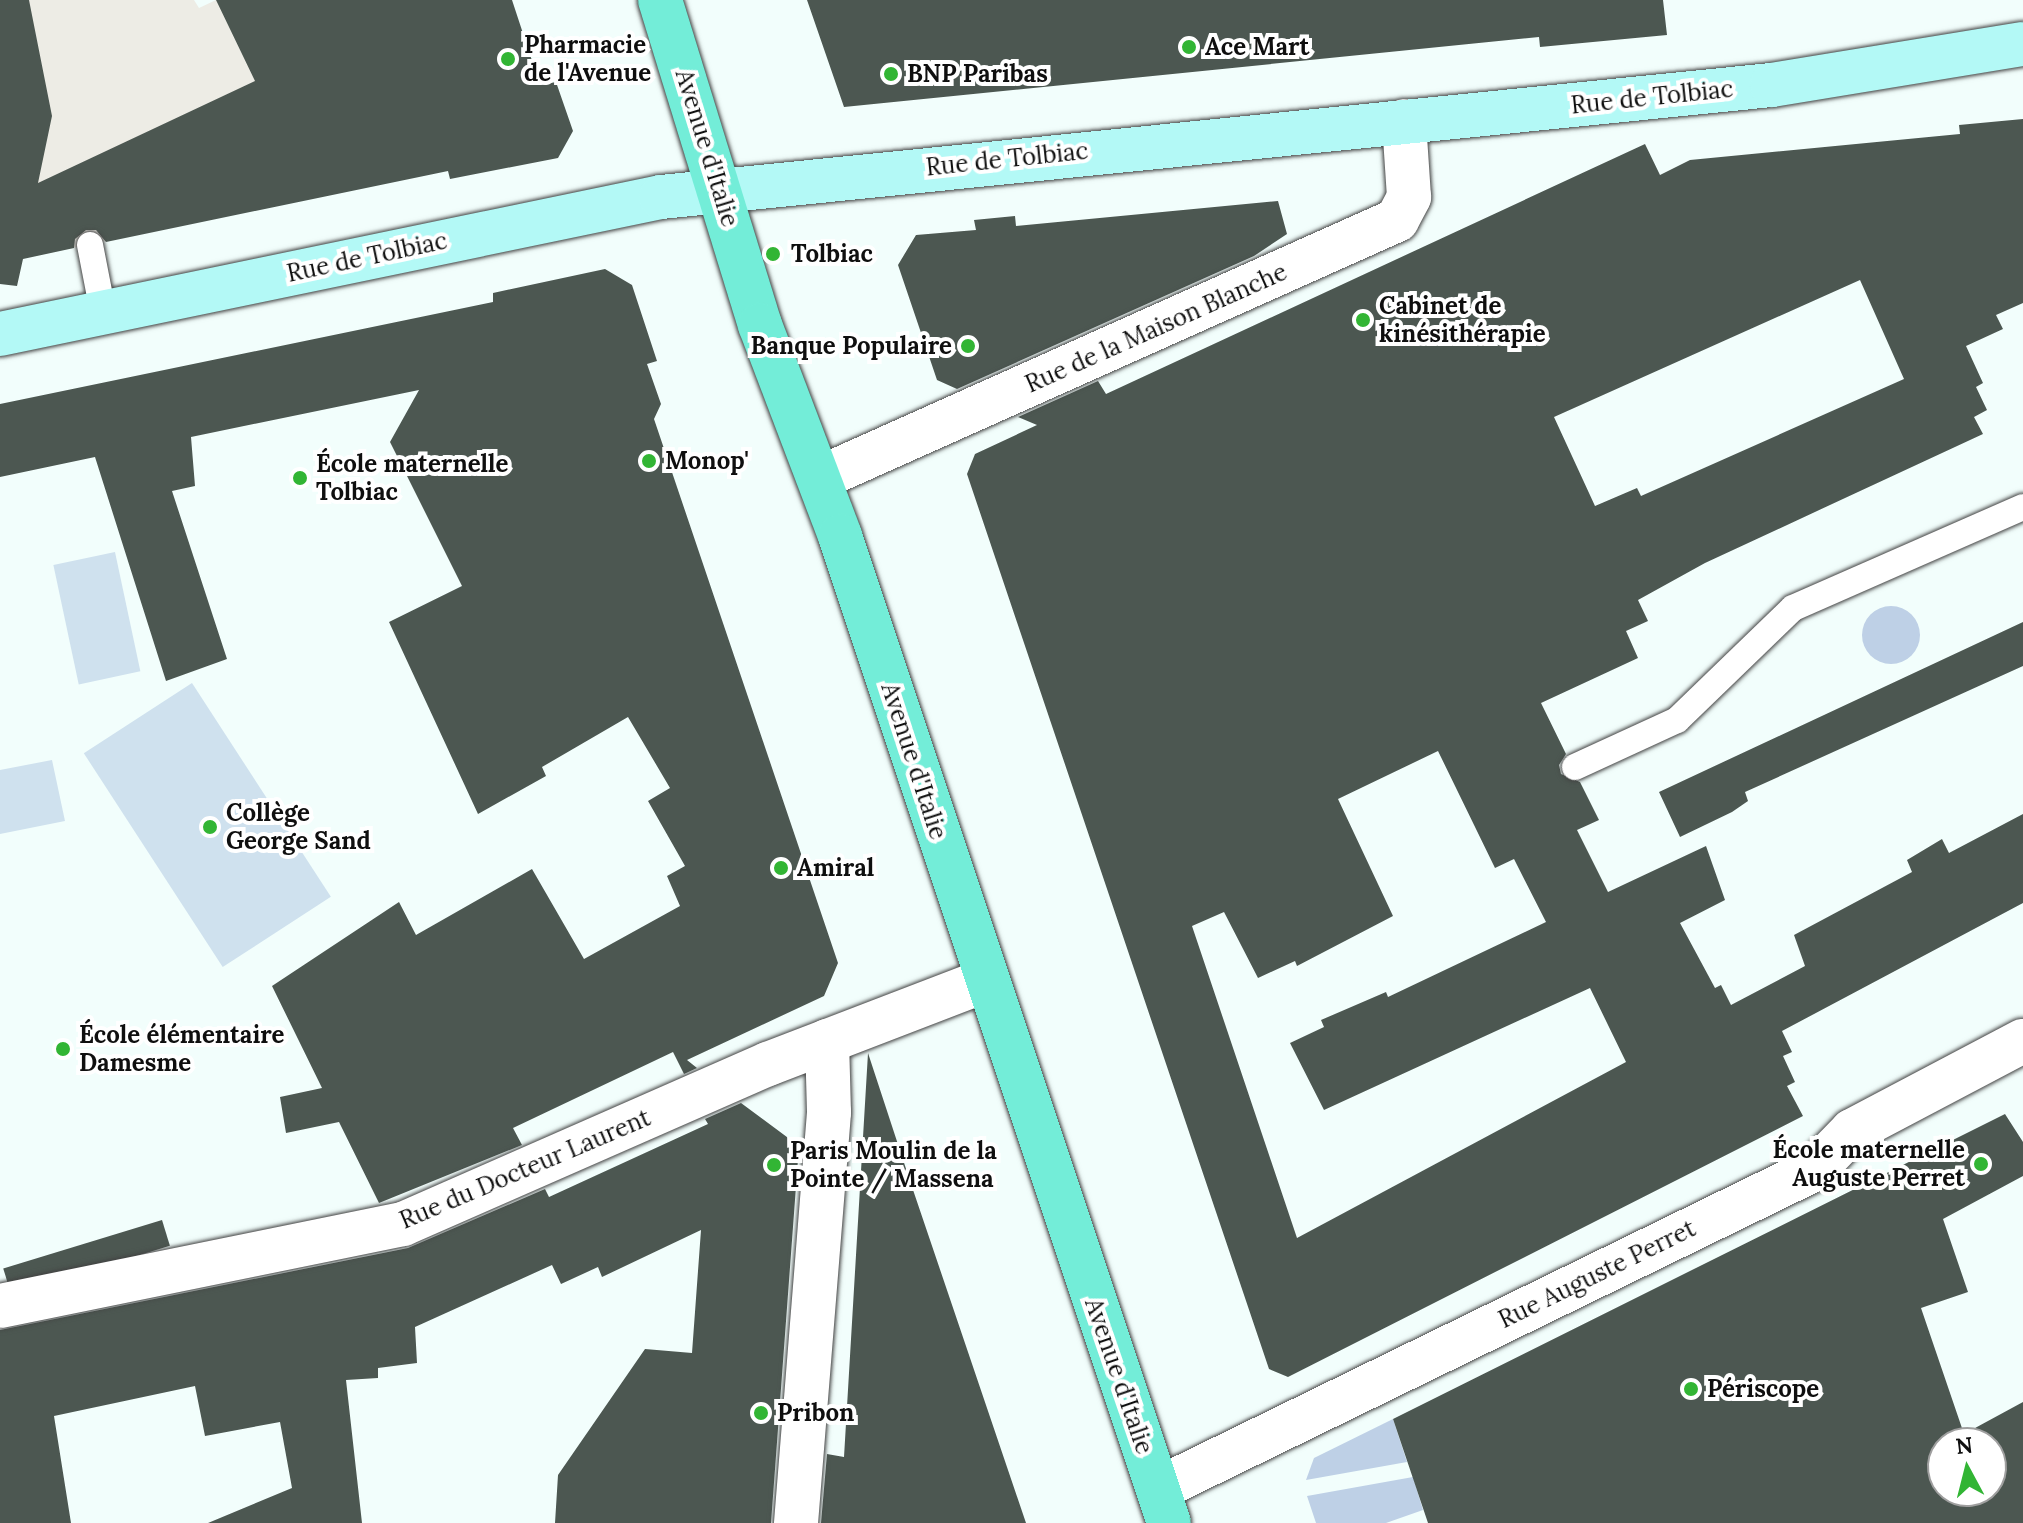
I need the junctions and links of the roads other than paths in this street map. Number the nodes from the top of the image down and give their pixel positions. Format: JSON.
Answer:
{"nodes":[{"id":1,"x":660,"y":0,"type":"edge"},
{"id":2,"x":2023,"y":44,"type":"edge"},
{"id":3,"x":1404,"y":121,"type":"junction"},
{"id":4,"x":719,"y":189,"type":"junction"},
{"id":5,"x":90,"y":245,"type":"dead end"},
{"id":6,"x":103,"y":312,"type":"junction"},
{"id":7,"x":0,"y":334,"type":"edge"},
{"id":8,"x":820,"y":478,"type":"junction"},
{"id":9,"x":2023,"y":507,"type":"edge"},
{"id":10,"x":1575,"y":767,"type":"dead end"},
{"id":11,"x":984,"y":981,"type":"junction"},
{"id":12,"x":827,"y":1041,"type":"junction"},
{"id":13,"x":2023,"y":1041,"type":"edge"},
{"id":14,"x":0,"y":1306,"type":"edge"},
{"id":15,"x":1164,"y":1506,"type":"edge"},
{"id":16,"x":796,"y":1523,"type":"edge"}],
"edges":[{"from":1,"to":4,"type":"main road","name":"Avenue d'Italie"},
{"from":2,"to":3,"type":"main road","name":"Rue de Tolbiac"},
{"from":3,"to":4,"type":"main road","name":"Rue de Tolbiac"},
{"from":3,"to":8,"type":"street","name":"Rue de la Maison Blanche"},
{"from":4,"to":6,"type":"main road","name":"Rue de Tolbiac"},
{"from":4,"to":8,"type":"main road","name":"Avenue d'Italie"},
{"from":5,"to":6,"type":"lane"},
{"from":6,"to":7,"type":"main road","name":"Rue de Tolbiac"},
{"from":8,"to":11,"type":"main road","name":"Avenue d'Italie"},
{"from":9,"to":10,"type":"lane"},
{"from":11,"to":12,"type":"street","name":"Rue du Docteur Laurent"},
{"from":11,"to":15,"type":"main road","name":"Avenue d'Italie"},
{"from":12,"to":14,"type":"street","name":"Rue du Docteur Laurent"},
{"from":12,"to":16,"type":"street"},
{"from":13,"to":15,"type":"street","name":"Rue Auguste Perret"}]}
